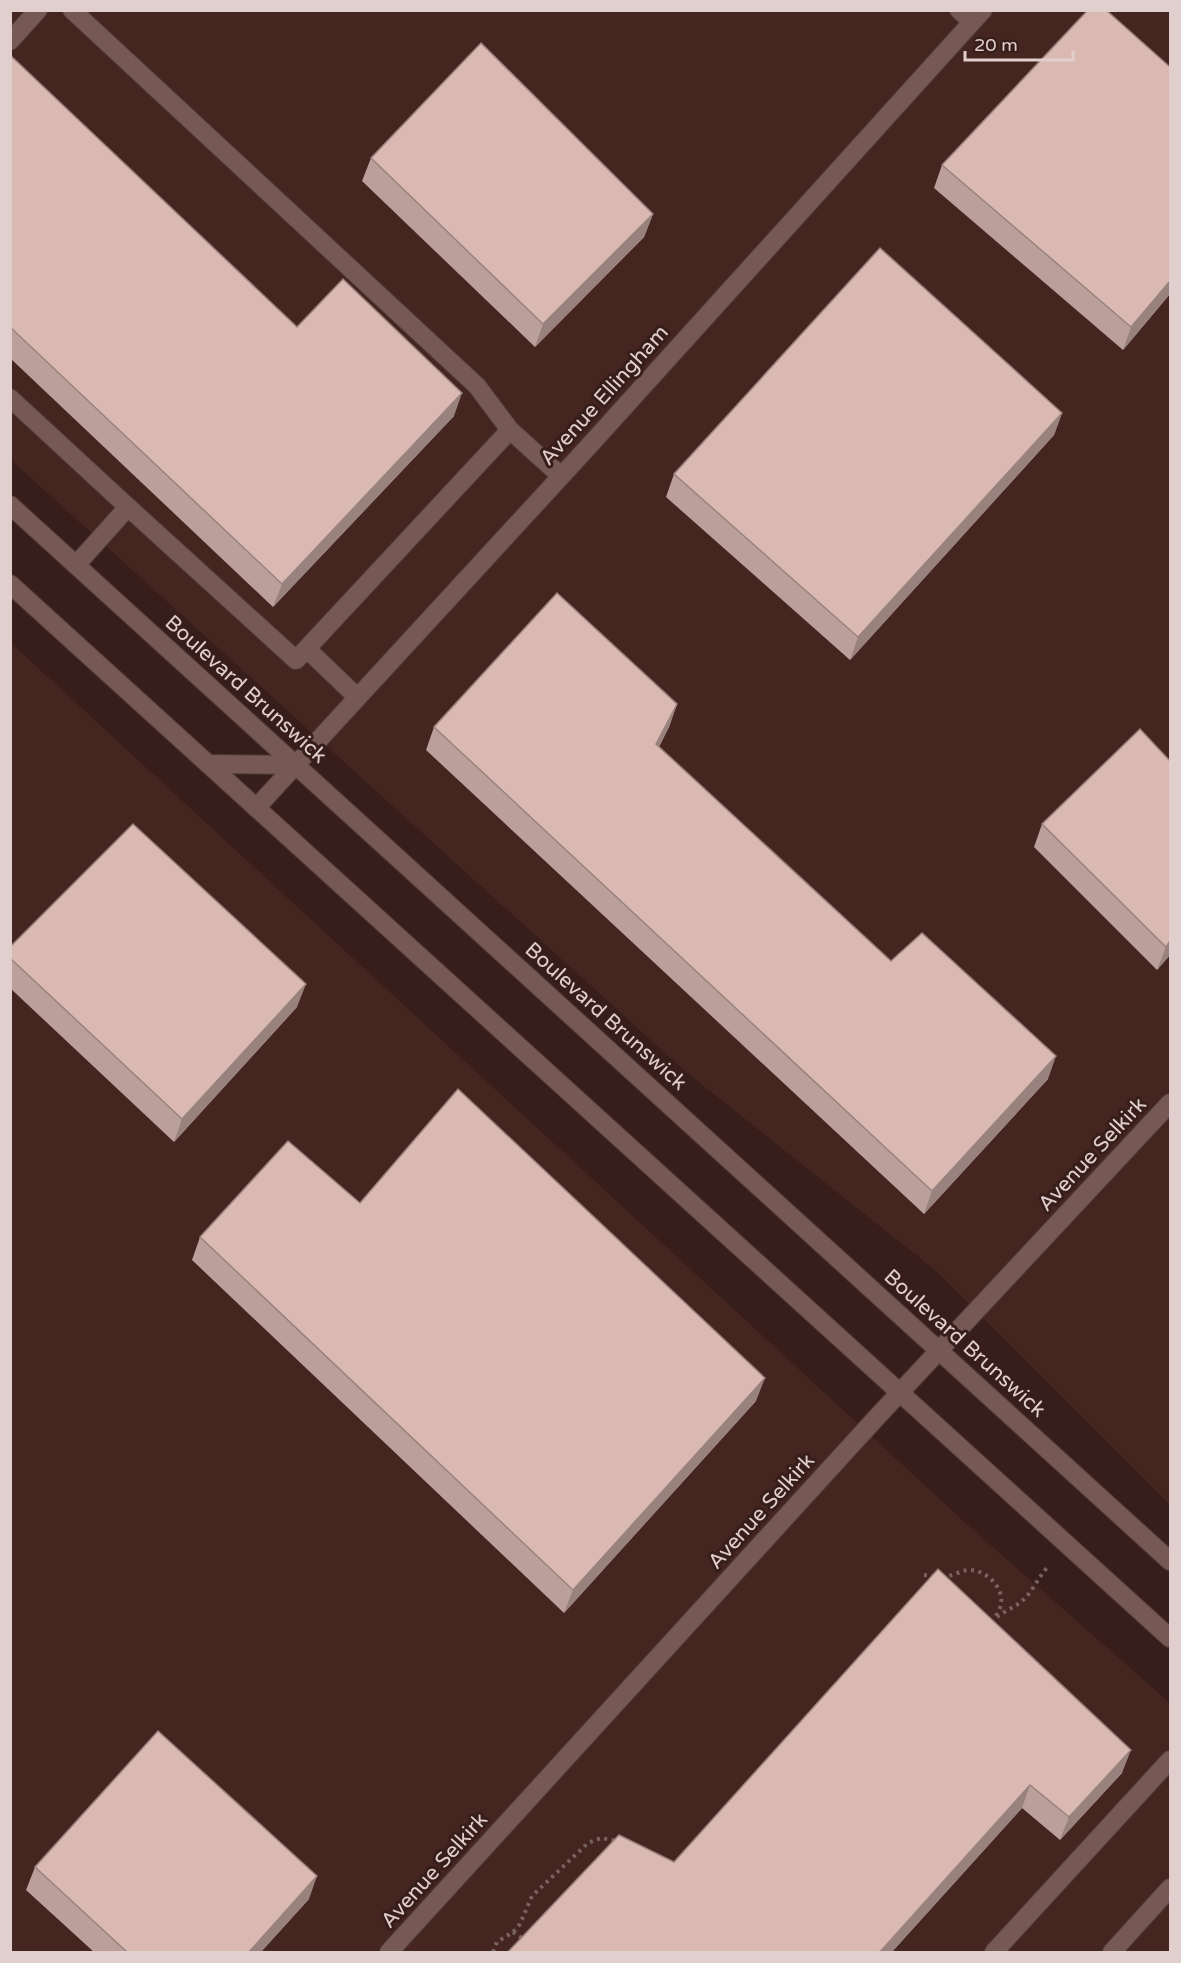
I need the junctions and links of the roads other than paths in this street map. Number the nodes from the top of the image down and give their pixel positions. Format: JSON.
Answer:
{"nodes":[{"id":1,"x":38,"y":10,"type":"edge"},
{"id":2,"x":72,"y":10,"type":"edge"},
{"id":3,"x":971,"y":14,"type":"edge"},
{"id":4,"x":10,"y":41,"type":"edge"},
{"id":5,"x":10,"y":398,"type":"edge"},
{"id":6,"x":510,"y":430,"type":"junction"},
{"id":7,"x":561,"y":476,"type":"junction"},
{"id":8,"x":10,"y":505,"type":"edge"},
{"id":9,"x":128,"y":507,"type":"junction"},
{"id":10,"x":76,"y":565,"type":"junction"},
{"id":11,"x":10,"y":584,"type":"edge"},
{"id":12,"x":307,"y":649,"type":"junction"},
{"id":13,"x":357,"y":697,"type":"junction"},
{"id":14,"x":208,"y":764,"type":"junction"},
{"id":15,"x":295,"y":765,"type":"junction"},
{"id":16,"x":256,"y":807,"type":"junction"},
{"id":17,"x":1170,"y":1103,"type":"edge"},
{"id":18,"x":940,"y":1350,"type":"junction"},
{"id":19,"x":900,"y":1392,"type":"junction"},
{"id":20,"x":1170,"y":1561,"type":"edge"},
{"id":21,"x":1170,"y":1638,"type":"edge"},
{"id":22,"x":1170,"y":1760,"type":"edge"},
{"id":23,"x":1170,"y":1888,"type":"edge"},
{"id":24,"x":391,"y":1952,"type":"edge"},
{"id":25,"x":994,"y":1953,"type":"edge"},
{"id":26,"x":1112,"y":1953,"type":"edge"}],
"edges":[{"from":1,"to":4,"type":"street"},
{"from":2,"to":6,"type":"street"},
{"from":3,"to":7,"type":"street","name":"Avenue Ellingham"},
{"from":5,"to":9,"type":"street"},
{"from":6,"to":7,"type":"street"},
{"from":6,"to":12,"type":"street"},
{"from":7,"to":13,"type":"street","name":"Avenue Ellingham"},
{"from":8,"to":10,"type":"street","name":"Boulevard Brunswick"},
{"from":9,"to":10,"type":"street"},
{"from":9,"to":12,"type":"street"},
{"from":10,"to":15,"type":"street","name":"Boulevard Brunswick"},
{"from":11,"to":14,"type":"street"},
{"from":12,"to":13,"type":"street"},
{"from":13,"to":15,"type":"street","name":"Avenue Ellingham"},
{"from":14,"to":15,"type":"street"},
{"from":14,"to":16,"type":"street"},
{"from":15,"to":16,"type":"street","name":"Avenue Ellingham"},
{"from":15,"to":18,"type":"street","name":"Boulevard Brunswick"},
{"from":16,"to":19,"type":"street"},
{"from":17,"to":18,"type":"street","name":"Avenue Selkirk"},
{"from":18,"to":19,"type":"street","name":"Avenue Selkirk"},
{"from":18,"to":20,"type":"street","name":"Boulevard Brunswick"},
{"from":19,"to":21,"type":"street"},
{"from":19,"to":24,"type":"street","name":"Avenue Selkirk"},
{"from":22,"to":25,"type":"street"},
{"from":23,"to":26,"type":"street"}]}
